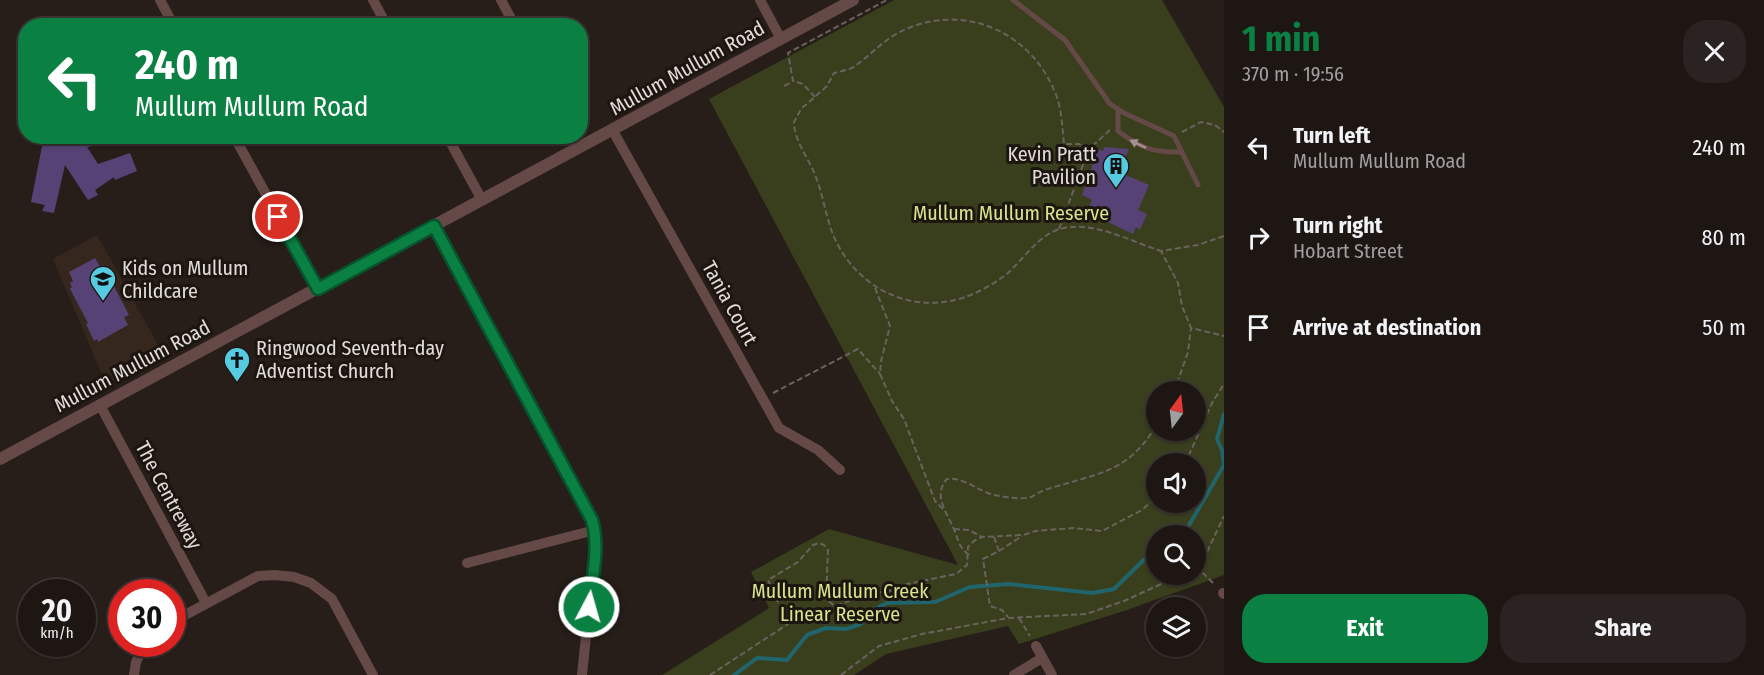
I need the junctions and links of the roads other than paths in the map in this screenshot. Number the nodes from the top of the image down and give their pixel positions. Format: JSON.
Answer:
{"nodes":[{"id":1,"x":160,"y":0,"type":"edge"},
{"id":2,"x":373,"y":0,"type":"edge"},
{"id":3,"x":501,"y":0,"type":"edge"},
{"id":4,"x":760,"y":0,"type":"edge"},
{"id":5,"x":853,"y":0,"type":"edge"},
{"id":6,"x":1012,"y":0,"type":"edge"},
{"id":7,"x":170,"y":18,"type":"edge"},
{"id":8,"x":383,"y":18,"type":"edge"},
{"id":9,"x":511,"y":18,"type":"edge"},
{"id":10,"x":781,"y":39,"type":"junction"},
{"id":11,"x":1118,"y":109,"type":"junction"},
{"id":12,"x":613,"y":130,"type":"junction"},
{"id":13,"x":588,"y":143,"type":"edge"},
{"id":14,"x":238,"y":144,"type":"edge"},
{"id":15,"x":451,"y":144,"type":"edge"},
{"id":16,"x":577,"y":144,"type":"edge"},
{"id":17,"x":587,"y":144,"type":"edge"},
{"id":18,"x":579,"y":148,"type":"junction"},
{"id":19,"x":1182,"y":152,"type":"junction"},
{"id":20,"x":1198,"y":185,"type":"dead end"},
{"id":21,"x":482,"y":200,"type":"junction"},
{"id":22,"x":434,"y":226,"type":"junction"},
{"id":23,"x":318,"y":289,"type":"junction"},
{"id":24,"x":100,"y":405,"type":"junction"},
{"id":25,"x":0,"y":459,"type":"edge"},
{"id":26,"x":840,"y":470,"type":"dead end"},
{"id":27,"x":595,"y":530,"type":"junction"},
{"id":28,"x":467,"y":563,"type":"dead end"},
{"id":29,"x":206,"y":603,"type":"junction"},
{"id":30,"x":186,"y":614,"type":"edge"},
{"id":31,"x":1036,"y":646,"type":"road end"},
{"id":32,"x":138,"y":657,"type":"edge"},
{"id":33,"x":1042,"y":658,"type":"junction"},
{"id":34,"x":134,"y":675,"type":"edge"},
{"id":35,"x":373,"y":675,"type":"edge"},
{"id":36,"x":582,"y":675,"type":"edge"},
{"id":37,"x":1014,"y":675,"type":"edge"},
{"id":38,"x":1052,"y":675,"type":"edge"}],
"edges":[{"from":1,"to":7,"type":"street"},
{"from":2,"to":8,"type":"street"},
{"from":3,"to":9,"type":"street"},
{"from":4,"to":10,"type":"street"},
{"from":5,"to":10,"type":"street","name":"Mullum Mullum Road"},
{"from":6,"to":11,"type":"lane"},
{"from":10,"to":12,"type":"street","name":"Mullum Mullum Road"},
{"from":11,"to":19,"type":"lane"},
{"from":19,"to":11,"type":"lane","one_way":true},
{"from":12,"to":13,"type":"street","name":"Mullum Mullum Road"},
{"from":12,"to":26,"type":"street","name":"Tania Court"},
{"from":14,"to":23,"type":"street"},
{"from":15,"to":21,"type":"street"},
{"from":16,"to":18,"type":"street"},
{"from":17,"to":18,"type":"street","name":"Mullum Mullum Road"},
{"from":18,"to":21,"type":"street","name":"Mullum Mullum Road"},
{"from":19,"to":20,"type":"lane"},
{"from":21,"to":22,"type":"street","name":"Mullum Mullum Road"},
{"from":22,"to":23,"type":"street","name":"Mullum Mullum Road"},
{"from":22,"to":27,"type":"street"},
{"from":23,"to":24,"type":"street","name":"Mullum Mullum Road"},
{"from":24,"to":25,"type":"street","name":"Mullum Mullum Road"},
{"from":24,"to":29,"type":"street","name":"The Centreway"},
{"from":27,"to":28,"type":"street"},
{"from":27,"to":36,"type":"street"},
{"from":29,"to":30,"type":"street"},
{"from":29,"to":35,"type":"street"},
{"from":31,"to":33,"type":"street"},
{"from":32,"to":34,"type":"street"},
{"from":33,"to":37,"type":"street"},
{"from":33,"to":38,"type":"street"}]}
